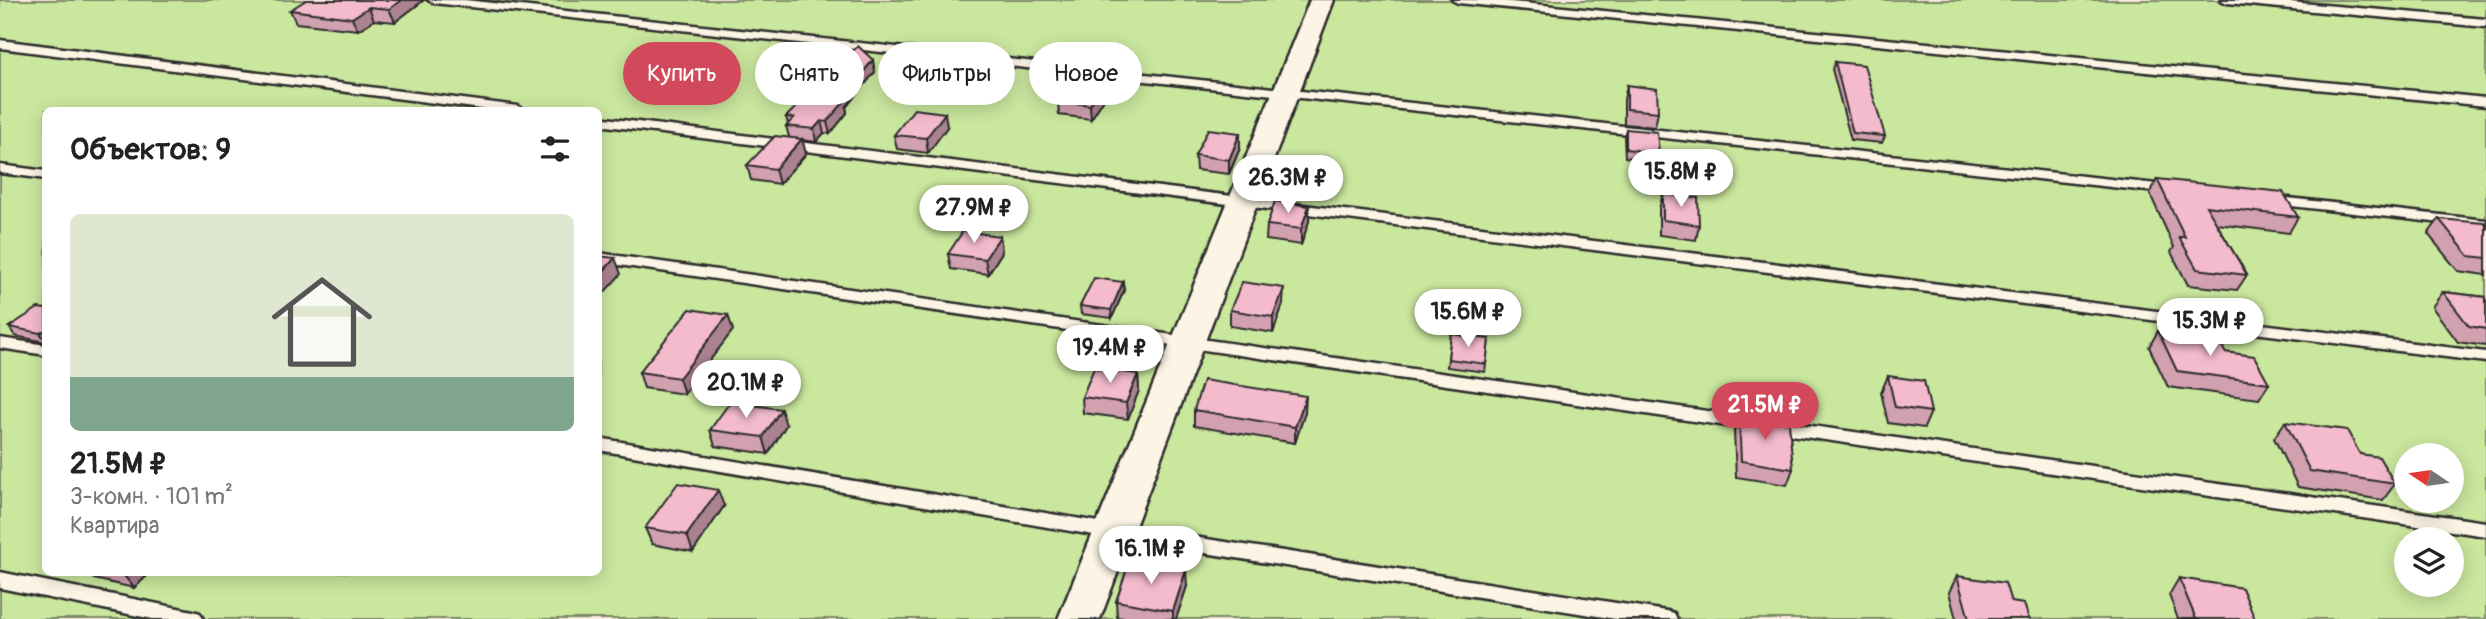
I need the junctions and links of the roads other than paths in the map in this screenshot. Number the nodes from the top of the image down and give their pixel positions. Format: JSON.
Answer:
{"nodes":[{"id":1,"x":434,"y":0,"type":"edge"},
{"id":2,"x":1322,"y":0,"type":"edge"},
{"id":3,"x":1458,"y":0,"type":"edge"},
{"id":4,"x":2227,"y":0,"type":"edge"},
{"id":5,"x":2486,"y":23,"type":"edge"},
{"id":6,"x":0,"y":44,"type":"edge"},
{"id":7,"x":1287,"y":92,"type":"junction"},
{"id":8,"x":2486,"y":102,"type":"edge"},
{"id":9,"x":494,"y":107,"type":"edge"},
{"id":10,"x":602,"y":122,"type":"edge"},
{"id":11,"x":0,"y":169,"type":"edge"},
{"id":12,"x":42,"y":175,"type":"edge"},
{"id":13,"x":2183,"y":190,"type":"edge"},
{"id":14,"x":2252,"y":198,"type":"edge"},
{"id":15,"x":1241,"y":203,"type":"junction"},
{"id":16,"x":2486,"y":224,"type":"edge"},
{"id":17,"x":602,"y":258,"type":"edge"},
{"id":18,"x":0,"y":343,"type":"edge"},
{"id":19,"x":1186,"y":343,"type":"junction"},
{"id":20,"x":42,"y":349,"type":"edge"},
{"id":21,"x":2486,"y":358,"type":"edge"},
{"id":22,"x":602,"y":445,"type":"edge"},
{"id":23,"x":2486,"y":529,"type":"edge"},
{"id":24,"x":1111,"y":531,"type":"junction"},
{"id":25,"x":0,"y":580,"type":"edge"},
{"id":26,"x":193,"y":619,"type":"edge"},
{"id":27,"x":1079,"y":619,"type":"edge"},
{"id":28,"x":1667,"y":619,"type":"edge"}],
"edges":[{"from":1,"to":7,"type":"lane"},
{"from":2,"to":7,"type":"street"},
{"from":3,"to":8,"type":"lane"},
{"from":4,"to":5,"type":"lane"},
{"from":6,"to":9,"type":"lane"},
{"from":7,"to":13,"type":"lane"},
{"from":7,"to":15,"type":"street"},
{"from":10,"to":15,"type":"lane"},
{"from":11,"to":12,"type":"lane"},
{"from":14,"to":16,"type":"lane"},
{"from":15,"to":19,"type":"street"},
{"from":15,"to":21,"type":"lane"},
{"from":17,"to":19,"type":"lane"},
{"from":18,"to":20,"type":"lane"},
{"from":19,"to":23,"type":"lane"},
{"from":19,"to":24,"type":"street"},
{"from":22,"to":24,"type":"lane"},
{"from":24,"to":27,"type":"street"},
{"from":24,"to":28,"type":"lane"},
{"from":25,"to":26,"type":"lane"}]}
